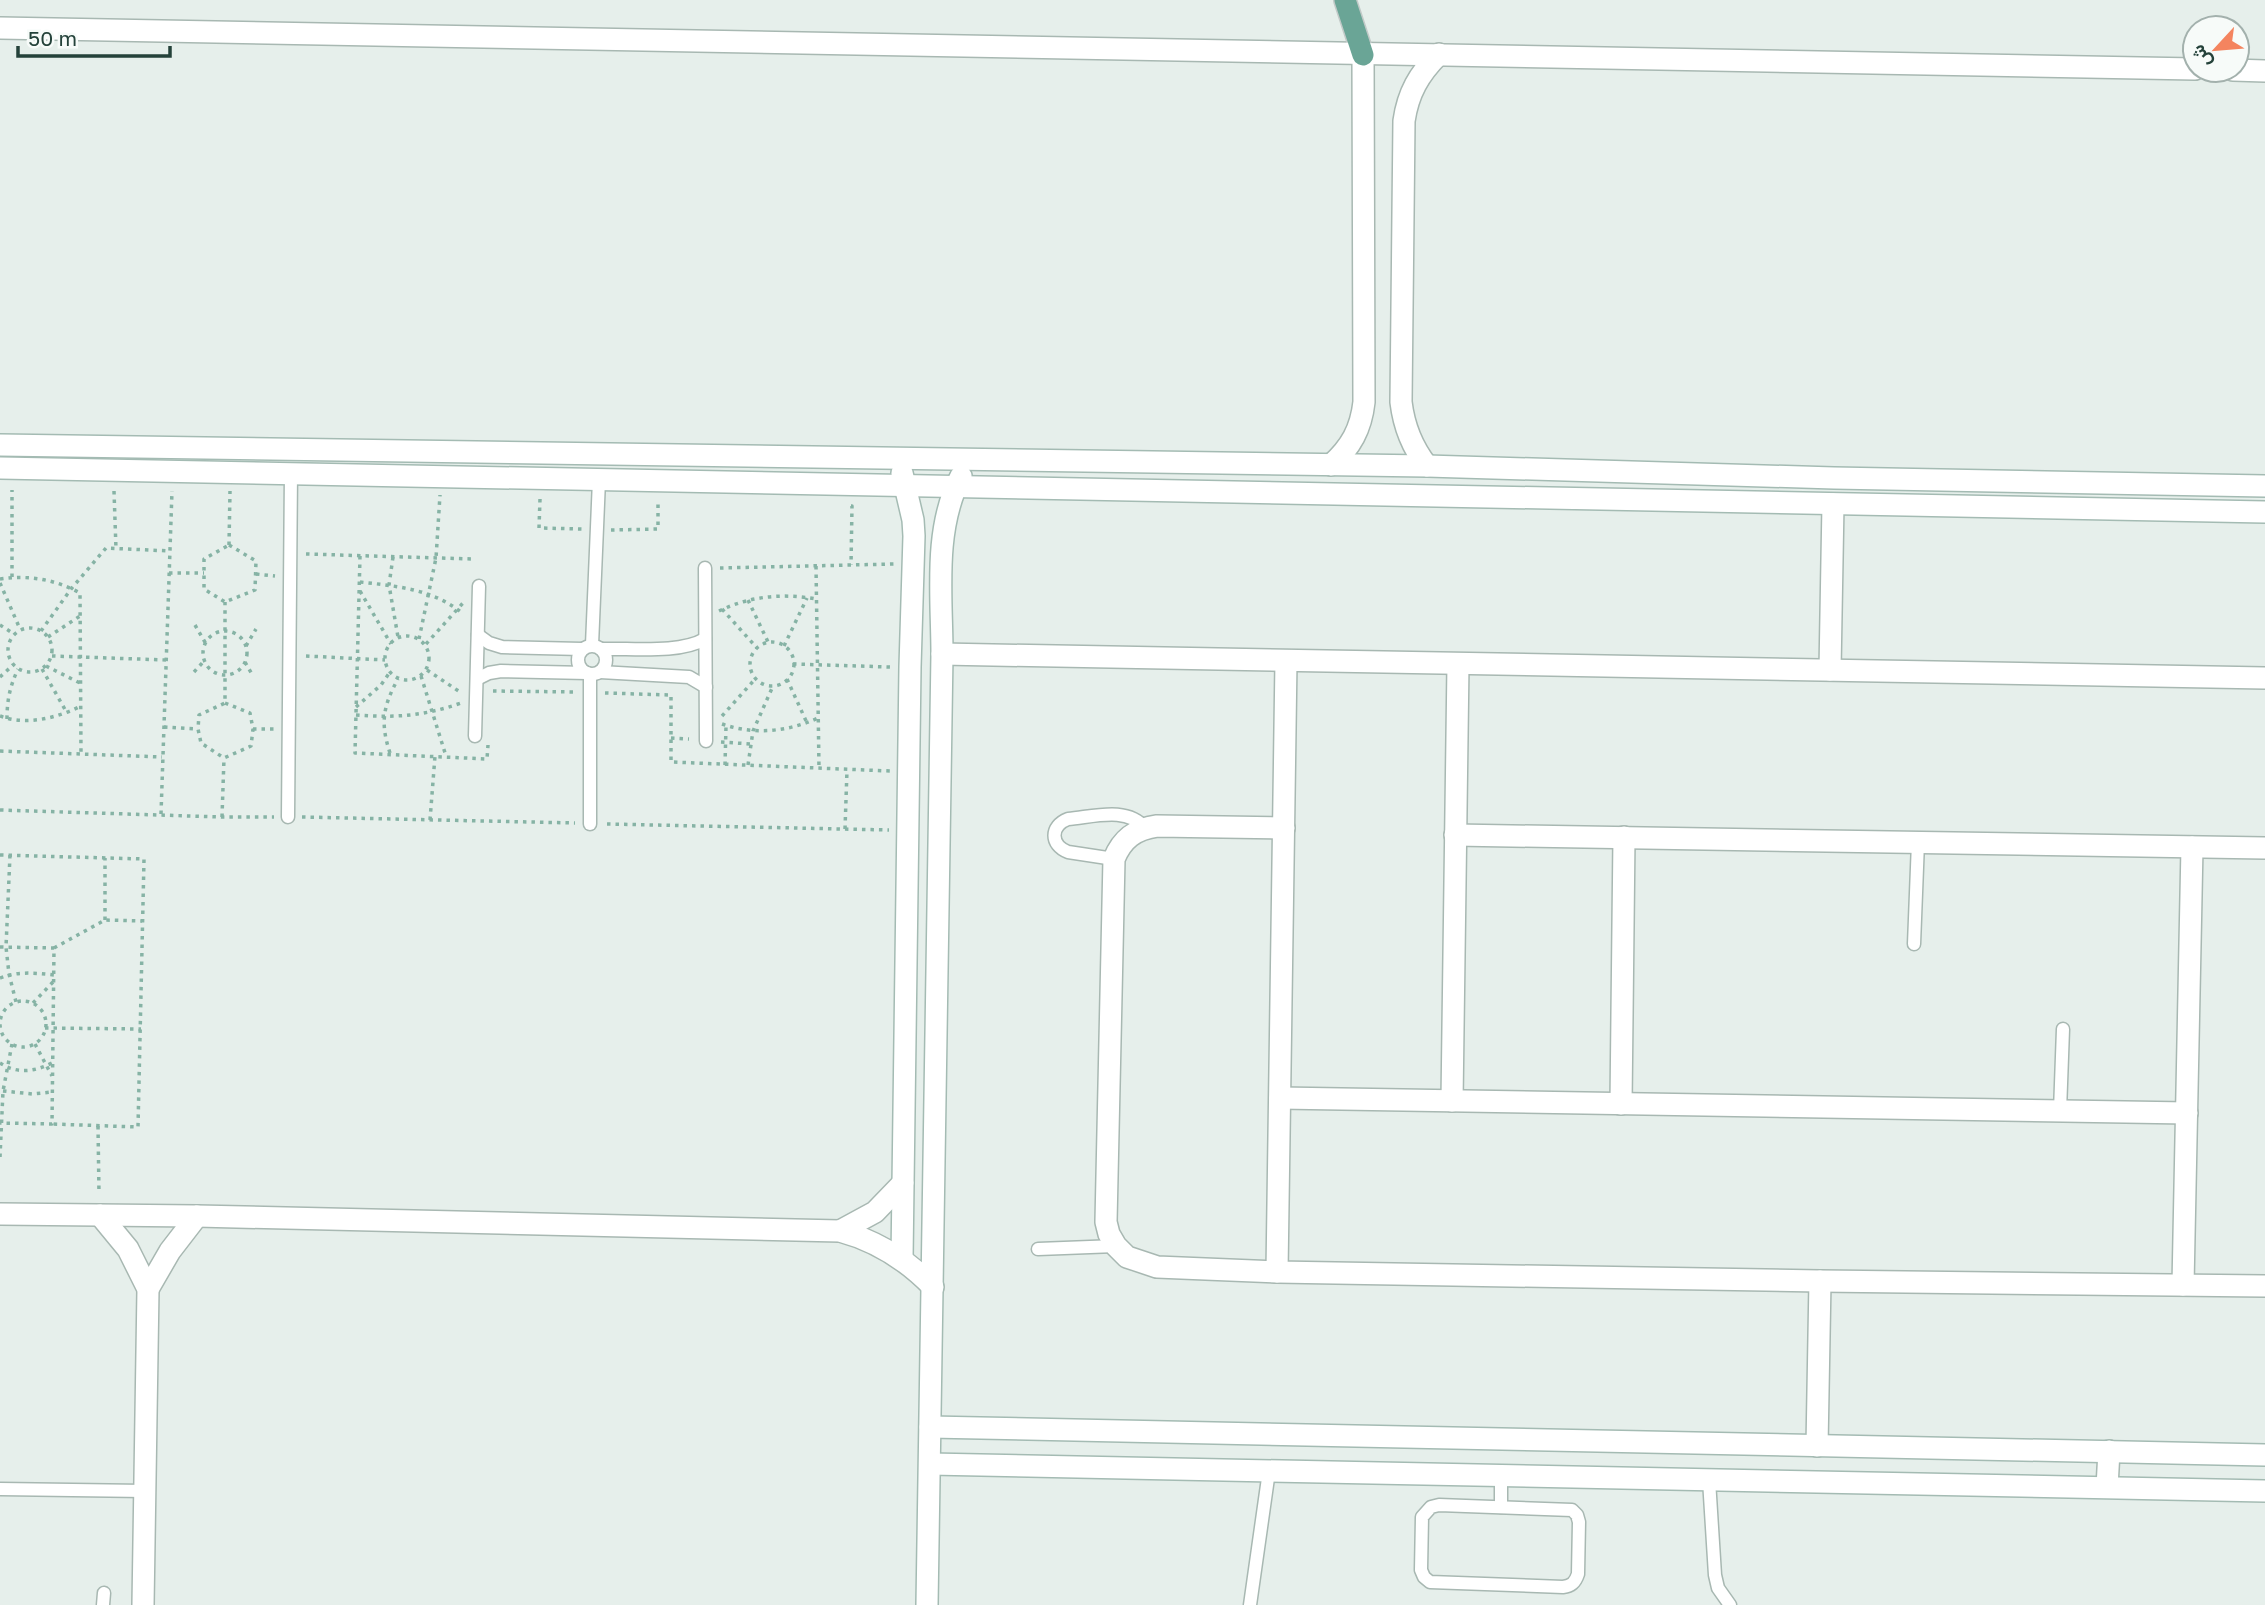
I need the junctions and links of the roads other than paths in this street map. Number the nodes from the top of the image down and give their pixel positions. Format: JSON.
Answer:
{"nodes":[{"id":1,"x":1345,"y":0,"type":"edge"},
{"id":2,"x":0,"y":28,"type":"edge"},
{"id":3,"x":1439,"y":54,"type":"junction"},
{"id":4,"x":1363,"y":55,"type":"junction"},
{"id":5,"x":2181,"y":69,"type":"edge"},
{"id":6,"x":0,"y":445,"type":"edge"},
{"id":7,"x":897,"y":458,"type":"junction"},
{"id":8,"x":971,"y":461,"type":"junction"},
{"id":9,"x":1331,"y":465,"type":"junction"},
{"id":10,"x":1427,"y":466,"type":"junction"},
{"id":11,"x":0,"y":467,"type":"edge"},
{"id":12,"x":291,"y":472,"type":"junction"},
{"id":13,"x":599,"y":480,"type":"junction"},
{"id":14,"x":906,"y":485,"type":"junction"},
{"id":15,"x":956,"y":486,"type":"junction"},
{"id":16,"x":2265,"y":486,"type":"edge"},
{"id":17,"x":1833,"y":504,"type":"junction"},
{"id":18,"x":2265,"y":512,"type":"edge"},
{"id":19,"x":705,"y":568,"type":"road end"},
{"id":20,"x":479,"y":586,"type":"road end"},
{"id":21,"x":478,"y":630,"type":"junction"},
{"id":22,"x":705,"y":639,"type":"junction"},
{"id":23,"x":592,"y":648,"type":"junction"},
{"id":24,"x":942,"y":654,"type":"junction"},
{"id":25,"x":1286,"y":661,"type":"junction"},
{"id":26,"x":1458,"y":664,"type":"junction"},
{"id":27,"x":1830,"y":670,"type":"junction"},
{"id":28,"x":592,"y":673,"type":"junction"},
{"id":29,"x":2265,"y":678,"type":"edge"},
{"id":30,"x":477,"y":679,"type":"junction"},
{"id":31,"x":705,"y":687,"type":"junction"},
{"id":32,"x":482,"y":737,"type":"road end"},
{"id":33,"x":706,"y":741,"type":"dead end"},
{"id":34,"x":288,"y":817,"type":"road end"},
{"id":35,"x":590,"y":824,"type":"road end"},
{"id":36,"x":1145,"y":828,"type":"junction"},
{"id":37,"x":1284,"y":828,"type":"junction"},
{"id":38,"x":1455,"y":835,"type":"junction"},
{"id":39,"x":1624,"y":837,"type":"junction"},
{"id":40,"x":1918,"y":842,"type":"junction"},
{"id":41,"x":2192,"y":847,"type":"junction"},
{"id":42,"x":2265,"y":848,"type":"edge"},
{"id":43,"x":1114,"y":859,"type":"junction"},
{"id":44,"x":1914,"y":944,"type":"dead end"},
{"id":45,"x":2063,"y":1029,"type":"dead end"},
{"id":46,"x":1280,"y":1098,"type":"junction"},
{"id":47,"x":1452,"y":1101,"type":"junction"},
{"id":48,"x":1621,"y":1104,"type":"junction"},
{"id":49,"x":2060,"y":1111,"type":"junction"},
{"id":50,"x":2187,"y":1113,"type":"junction"},
{"id":51,"x":903,"y":1183,"type":"junction"},
{"id":52,"x":0,"y":1214,"type":"edge"},
{"id":53,"x":100,"y":1215,"type":"junction"},
{"id":54,"x":197,"y":1216,"type":"junction"},
{"id":55,"x":840,"y":1231,"type":"junction"},
{"id":56,"x":1116,"y":1246,"type":"junction"},
{"id":57,"x":1038,"y":1249,"type":"dead end"},
{"id":58,"x":902,"y":1259,"type":"junction"},
{"id":59,"x":1277,"y":1272,"type":"junction"},
{"id":60,"x":1820,"y":1282,"type":"junction"},
{"id":61,"x":2183,"y":1285,"type":"junction"},
{"id":62,"x":2265,"y":1286,"type":"edge"},
{"id":63,"x":933,"y":1287,"type":"junction"},
{"id":64,"x":148,"y":1289,"type":"junction"},
{"id":65,"x":930,"y":1427,"type":"junction"},
{"id":66,"x":1816,"y":1446,"type":"junction"},
{"id":67,"x":2109,"y":1451,"type":"junction"},
{"id":68,"x":2265,"y":1455,"type":"edge"},
{"id":69,"x":930,"y":1464,"type":"junction"},
{"id":70,"x":1269,"y":1471,"type":"junction"},
{"id":71,"x":1501,"y":1476,"type":"junction"},
{"id":72,"x":1709,"y":1480,"type":"junction"},
{"id":73,"x":2107,"y":1488,"type":"junction"},
{"id":74,"x":0,"y":1489,"type":"edge"},
{"id":75,"x":145,"y":1491,"type":"junction"},
{"id":76,"x":2265,"y":1491,"type":"edge"},
{"id":77,"x":1501,"y":1507,"type":"junction"},
{"id":78,"x":143,"y":1605,"type":"edge"},
{"id":79,"x":927,"y":1605,"type":"edge"},
{"id":80,"x":1250,"y":1605,"type":"edge"},
{"id":81,"x":1730,"y":1605,"type":"edge"}],
"edges":[{"from":1,"to":4,"type":"main road"},
{"from":2,"to":4,"type":"street"},
{"from":3,"to":4,"type":"street"},
{"from":3,"to":5,"type":"street"},
{"from":3,"to":10,"type":"street"},
{"from":4,"to":9,"type":"street"},
{"from":6,"to":7,"type":"street"},
{"from":7,"to":8,"type":"street"},
{"from":7,"to":14,"type":"street"},
{"from":8,"to":9,"type":"street"},
{"from":8,"to":15,"type":"street"},
{"from":9,"to":10,"type":"street"},
{"from":10,"to":16,"type":"street"},
{"from":11,"to":12,"type":"street"},
{"from":12,"to":13,"type":"street"},
{"from":12,"to":34,"type":"lane"},
{"from":13,"to":14,"type":"street"},
{"from":13,"to":23,"type":"lane"},
{"from":14,"to":15,"type":"street"},
{"from":14,"to":51,"type":"street"},
{"from":15,"to":17,"type":"street"},
{"from":15,"to":24,"type":"street"},
{"from":17,"to":18,"type":"street"},
{"from":17,"to":27,"type":"street"},
{"from":19,"to":22,"type":"lane"},
{"from":20,"to":21,"type":"lane"},
{"from":21,"to":23,"type":"lane"},
{"from":21,"to":30,"type":"lane"},
{"from":22,"to":23,"type":"lane"},
{"from":22,"to":31,"type":"lane"},
{"from":23,"to":28,"type":"lane"},
{"from":23,"to":28,"type":"lane"},
{"from":24,"to":25,"type":"street"},
{"from":24,"to":63,"type":"street"},
{"from":25,"to":26,"type":"street"},
{"from":25,"to":37,"type":"street"},
{"from":26,"to":27,"type":"street"},
{"from":26,"to":38,"type":"street"},
{"from":27,"to":29,"type":"street"},
{"from":28,"to":30,"type":"lane"},
{"from":28,"to":31,"type":"lane"},
{"from":28,"to":35,"type":"lane"},
{"from":30,"to":32,"type":"lane"},
{"from":31,"to":33,"type":"lane"},
{"from":36,"to":37,"type":"street"},
{"from":36,"to":43,"type":"street"},
{"from":36,"to":43,"type":"lane"},
{"from":37,"to":46,"type":"street"},
{"from":38,"to":39,"type":"street"},
{"from":38,"to":47,"type":"street"},
{"from":39,"to":40,"type":"street"},
{"from":39,"to":48,"type":"street"},
{"from":40,"to":41,"type":"street"},
{"from":40,"to":44,"type":"lane"},
{"from":41,"to":42,"type":"street"},
{"from":41,"to":50,"type":"street"},
{"from":43,"to":56,"type":"street"},
{"from":45,"to":49,"type":"lane"},
{"from":46,"to":47,"type":"street"},
{"from":46,"to":59,"type":"street"},
{"from":47,"to":48,"type":"street"},
{"from":48,"to":49,"type":"street"},
{"from":49,"to":50,"type":"street"},
{"from":50,"to":61,"type":"street"},
{"from":51,"to":55,"type":"street"},
{"from":51,"to":58,"type":"street"},
{"from":52,"to":53,"type":"street"},
{"from":53,"to":54,"type":"street"},
{"from":53,"to":64,"type":"street"},
{"from":54,"to":55,"type":"street"},
{"from":54,"to":64,"type":"street"},
{"from":55,"to":58,"type":"street"},
{"from":56,"to":57,"type":"lane"},
{"from":56,"to":59,"type":"street"},
{"from":58,"to":63,"type":"street"},
{"from":59,"to":60,"type":"street"},
{"from":60,"to":61,"type":"street"},
{"from":60,"to":66,"type":"street"},
{"from":61,"to":62,"type":"street"},
{"from":63,"to":65,"type":"street"},
{"from":64,"to":75,"type":"street"},
{"from":65,"to":66,"type":"street"},
{"from":65,"to":69,"type":"street"},
{"from":66,"to":67,"type":"street"},
{"from":67,"to":68,"type":"street"},
{"from":67,"to":73,"type":"street"},
{"from":69,"to":70,"type":"street"},
{"from":69,"to":79,"type":"street"},
{"from":70,"to":71,"type":"street"},
{"from":70,"to":80,"type":"lane"},
{"from":71,"to":72,"type":"street"},
{"from":71,"to":77,"type":"lane"},
{"from":72,"to":73,"type":"street"},
{"from":72,"to":81,"type":"lane"},
{"from":73,"to":76,"type":"street"},
{"from":74,"to":75,"type":"lane"},
{"from":75,"to":78,"type":"street"},
{"from":77,"to":77,"type":"lane"}]}
